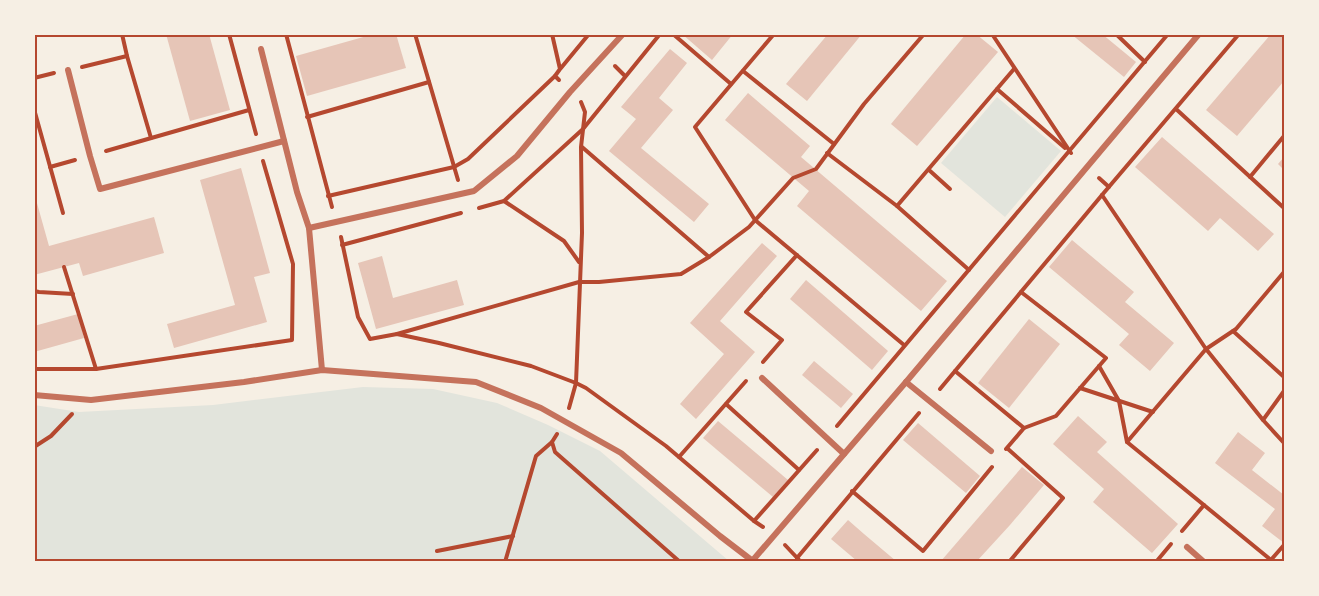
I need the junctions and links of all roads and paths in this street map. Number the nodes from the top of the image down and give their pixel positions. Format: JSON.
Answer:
{"nodes":[{"id":1,"x":122,"y":34,"type":"edge"},
{"id":2,"x":229,"y":34,"type":"edge"},
{"id":3,"x":286,"y":34,"type":"edge"},
{"id":4,"x":415,"y":34,"type":"edge"},
{"id":5,"x":552,"y":34,"type":"edge"},
{"id":6,"x":589,"y":34,"type":"edge"},
{"id":7,"x":623,"y":34,"type":"edge"},
{"id":8,"x":660,"y":34,"type":"edge"},
{"id":9,"x":673,"y":34,"type":"edge"},
{"id":10,"x":774,"y":34,"type":"edge"},
{"id":11,"x":924,"y":34,"type":"edge"},
{"id":12,"x":992,"y":34,"type":"edge"},
{"id":13,"x":1116,"y":34,"type":"edge"},
{"id":14,"x":1168,"y":34,"type":"edge"},
{"id":15,"x":1199,"y":34,"type":"edge"},
{"id":16,"x":1239,"y":34,"type":"edge"},
{"id":17,"x":261,"y":49,"type":"dead end"},
{"id":18,"x":127,"y":56,"type":"junction"},
{"id":19,"x":1145,"y":62,"type":"junction"},
{"id":20,"x":560,"y":69,"type":"junction"},
{"id":21,"x":1014,"y":69,"type":"junction"},
{"id":22,"x":68,"y":70,"type":"junction"},
{"id":23,"x":743,"y":71,"type":"junction"},
{"id":24,"x":555,"y":76,"type":"junction"},
{"id":25,"x":34,"y":78,"type":"edge"},
{"id":26,"x":429,"y":82,"type":"junction"},
{"id":27,"x":731,"y":84,"type":"junction"},
{"id":28,"x":997,"y":89,"type":"junction"},
{"id":29,"x":570,"y":92,"type":"junction"},
{"id":30,"x":1176,"y":109,"type":"junction"},
{"id":31,"x":34,"y":110,"type":"edge"},
{"id":32,"x":249,"y":110,"type":"junction"},
{"id":33,"x":307,"y":117,"type":"junction"},
{"id":34,"x":583,"y":129,"type":"junction"},
{"id":35,"x":1284,"y":136,"type":"edge"},
{"id":36,"x":151,"y":138,"type":"junction"},
{"id":37,"x":284,"y":141,"type":"junction"},
{"id":38,"x":834,"y":144,"type":"junction"},
{"id":39,"x":259,"y":147,"type":"junction"},
{"id":40,"x":581,"y":147,"type":"junction"},
{"id":41,"x":1070,"y":152,"type":"junction"},
{"id":42,"x":827,"y":153,"type":"junction"},
{"id":43,"x":90,"y":156,"type":"junction"},
{"id":44,"x":50,"y":167,"type":"junction"},
{"id":45,"x":454,"y":167,"type":"junction"},
{"id":46,"x":1088,"y":167,"type":"junction"},
{"id":47,"x":928,"y":170,"type":"junction"},
{"id":48,"x":1250,"y":177,"type":"junction"},
{"id":49,"x":950,"y":189,"type":"dead end"},
{"id":50,"x":462,"y":194,"type":"junction"},
{"id":51,"x":1102,"y":195,"type":"junction"},
{"id":52,"x":328,"y":196,"type":"junction"},
{"id":53,"x":504,"y":201,"type":"dead end"},
{"id":54,"x":897,"y":206,"type":"junction"},
{"id":55,"x":1284,"y":208,"type":"edge"},
{"id":56,"x":63,"y":213,"type":"dead end"},
{"id":57,"x":755,"y":220,"type":"junction"},
{"id":58,"x":337,"y":221,"type":"junction"},
{"id":59,"x":309,"y":228,"type":"junction"},
{"id":60,"x":798,"y":254,"type":"dead end"},
{"id":61,"x":709,"y":257,"type":"junction"},
{"id":62,"x":580,"y":263,"type":"junction"},
{"id":63,"x":64,"y":267,"type":"dead end"},
{"id":64,"x":969,"y":270,"type":"junction"},
{"id":65,"x":1284,"y":272,"type":"edge"},
{"id":66,"x":579,"y":282,"type":"junction"},
{"id":67,"x":34,"y":291,"type":"edge"},
{"id":68,"x":73,"y":294,"type":"junction"},
{"id":69,"x":1233,"y":331,"type":"junction"},
{"id":70,"x":397,"y":334,"type":"junction"},
{"id":71,"x":904,"y":345,"type":"junction"},
{"id":72,"x":1206,"y":349,"type":"junction"},
{"id":73,"x":761,"y":364,"type":"dead end"},
{"id":74,"x":1099,"y":366,"type":"dead end"},
{"id":75,"x":34,"y":369,"type":"edge"},
{"id":76,"x":96,"y":369,"type":"junction"},
{"id":77,"x":321,"y":370,"type":"junction"},
{"id":78,"x":955,"y":371,"type":"junction"},
{"id":79,"x":1284,"y":377,"type":"edge"},
{"id":80,"x":762,"y":378,"type":"dead end"},
{"id":81,"x":747,"y":380,"type":"dead end"},
{"id":82,"x":906,"y":382,"type":"junction"},
{"id":83,"x":576,"y":383,"type":"junction"},
{"id":84,"x":1080,"y":388,"type":"dead end"},
{"id":85,"x":1284,"y":392,"type":"edge"},
{"id":86,"x":34,"y":395,"type":"edge"},
{"id":87,"x":85,"y":399,"type":"junction"},
{"id":88,"x":930,"y":401,"type":"junction"},
{"id":89,"x":1119,"y":401,"type":"junction"},
{"id":90,"x":726,"y":404,"type":"junction"},
{"id":91,"x":1153,"y":412,"type":"junction"},
{"id":92,"x":1263,"y":420,"type":"junction"},
{"id":93,"x":564,"y":421,"type":"junction"},
{"id":94,"x":1024,"y":428,"type":"dead end"},
{"id":95,"x":827,"y":438,"type":"junction"},
{"id":96,"x":552,"y":442,"type":"junction"},
{"id":97,"x":1128,"y":442,"type":"junction"},
{"id":98,"x":1284,"y":443,"type":"edge"},
{"id":99,"x":34,"y":447,"type":"edge"},
{"id":100,"x":1007,"y":449,"type":"dead end"},
{"id":101,"x":991,"y":451,"type":"dead end"},
{"id":102,"x":844,"y":454,"type":"junction"},
{"id":103,"x":679,"y":457,"type":"junction"},
{"id":104,"x":799,"y":470,"type":"junction"},
{"id":105,"x":754,"y":521,"type":"junction"},
{"id":106,"x":774,"y":535,"type":"junction"},
{"id":107,"x":513,"y":536,"type":"junction"},
{"id":108,"x":1284,"y":545,"type":"edge"},
{"id":109,"x":1187,"y":548,"type":"dead end"},
{"id":110,"x":436,"y":551,"type":"dead end"},
{"id":111,"x":797,"y":558,"type":"dead end"},
{"id":112,"x":505,"y":561,"type":"edge"},
{"id":113,"x":680,"y":561,"type":"edge"},
{"id":114,"x":753,"y":561,"type":"edge"},
{"id":115,"x":1009,"y":561,"type":"edge"},
{"id":116,"x":1204,"y":561,"type":"edge"},
{"id":117,"x":1270,"y":561,"type":"edge"}],
"edges":[{"from":1,"to":18,"type":"path"},
{"from":2,"to":32,"type":"path"},
{"from":3,"to":33,"type":"path"},
{"from":4,"to":26,"type":"path"},
{"from":5,"to":20,"type":"path"},
{"from":6,"to":20,"type":"path"},
{"from":7,"to":29,"type":"street"},
{"from":8,"to":34,"type":"path"},
{"from":9,"to":27,"type":"path"},
{"from":10,"to":23,"type":"path"},
{"from":11,"to":38,"type":"path"},
{"from":12,"to":21,"type":"path"},
{"from":13,"to":19,"type":"path"},
{"from":14,"to":19,"type":"path"},
{"from":15,"to":46,"type":"street"},
{"from":16,"to":30,"type":"path"},
{"from":17,"to":37,"type":"street"},
{"from":18,"to":22,"type":"path"},
{"from":18,"to":36,"type":"path"},
{"from":19,"to":41,"type":"path"},
{"from":20,"to":24,"type":"path"},
{"from":21,"to":28,"type":"path"},
{"from":21,"to":41,"type":"path"},
{"from":22,"to":25,"type":"path"},
{"from":22,"to":43,"type":"street"},
{"from":23,"to":27,"type":"path"},
{"from":23,"to":38,"type":"path"},
{"from":24,"to":29,"type":"path"},
{"from":24,"to":45,"type":"path"},
{"from":26,"to":33,"type":"path"},
{"from":26,"to":45,"type":"path"},
{"from":27,"to":57,"type":"path"},
{"from":28,"to":41,"type":"path"},
{"from":28,"to":47,"type":"path"},
{"from":29,"to":34,"type":"path"},
{"from":29,"to":50,"type":"street"},
{"from":30,"to":48,"type":"path"},
{"from":30,"to":51,"type":"path"},
{"from":31,"to":44,"type":"path"},
{"from":32,"to":36,"type":"path"},
{"from":32,"to":39,"type":"path"},
{"from":33,"to":52,"type":"path"},
{"from":34,"to":40,"type":"path"},
{"from":35,"to":48,"type":"path"},
{"from":36,"to":43,"type":"path"},
{"from":37,"to":39,"type":"street"},
{"from":37,"to":59,"type":"street"},
{"from":38,"to":42,"type":"path"},
{"from":39,"to":43,"type":"street"},
{"from":39,"to":76,"type":"path"},
{"from":40,"to":61,"type":"path"},
{"from":40,"to":62,"type":"path"},
{"from":41,"to":46,"type":"path"},
{"from":41,"to":64,"type":"path"},
{"from":42,"to":54,"type":"path"},
{"from":42,"to":57,"type":"path"},
{"from":43,"to":44,"type":"path"},
{"from":44,"to":56,"type":"path"},
{"from":45,"to":50,"type":"path"},
{"from":45,"to":52,"type":"path"},
{"from":46,"to":82,"type":"street"},
{"from":47,"to":49,"type":"path"},
{"from":47,"to":54,"type":"path"},
{"from":48,"to":55,"type":"path"},
{"from":50,"to":58,"type":"street"},
{"from":51,"to":72,"type":"path"},
{"from":51,"to":78,"type":"path"},
{"from":52,"to":58,"type":"path"},
{"from":53,"to":62,"type":"path"},
{"from":54,"to":64,"type":"path"},
{"from":57,"to":61,"type":"path"},
{"from":57,"to":71,"type":"path"},
{"from":58,"to":59,"type":"street"},
{"from":58,"to":70,"type":"path"},
{"from":59,"to":77,"type":"street"},
{"from":60,"to":73,"type":"path"},
{"from":61,"to":66,"type":"path"},
{"from":62,"to":66,"type":"path"},
{"from":63,"to":68,"type":"path"},
{"from":64,"to":71,"type":"path"},
{"from":65,"to":69,"type":"path"},
{"from":66,"to":70,"type":"path"},
{"from":66,"to":83,"type":"path"},
{"from":67,"to":68,"type":"path"},
{"from":68,"to":76,"type":"path"},
{"from":69,"to":72,"type":"path"},
{"from":69,"to":79,"type":"path"},
{"from":70,"to":83,"type":"path"},
{"from":71,"to":95,"type":"path"},
{"from":72,"to":91,"type":"path"},
{"from":72,"to":92,"type":"path"},
{"from":74,"to":89,"type":"path"},
{"from":75,"to":76,"type":"path"},
{"from":77,"to":87,"type":"street"},
{"from":77,"to":93,"type":"street"},
{"from":78,"to":88,"type":"path"},
{"from":78,"to":94,"type":"path"},
{"from":80,"to":95,"type":"street"},
{"from":81,"to":90,"type":"path"},
{"from":82,"to":88,"type":"street"},
{"from":82,"to":102,"type":"street"},
{"from":83,"to":93,"type":"path"},
{"from":83,"to":103,"type":"path"},
{"from":84,"to":89,"type":"path"},
{"from":85,"to":92,"type":"path"},
{"from":86,"to":87,"type":"street"},
{"from":87,"to":99,"type":"path"},
{"from":88,"to":101,"type":"street"},
{"from":88,"to":111,"type":"path"},
{"from":89,"to":91,"type":"path"},
{"from":89,"to":97,"type":"path"},
{"from":90,"to":103,"type":"path"},
{"from":90,"to":104,"type":"path"},
{"from":91,"to":97,"type":"path"},
{"from":92,"to":98,"type":"path"},
{"from":93,"to":96,"type":"path"},
{"from":93,"to":114,"type":"street"},
{"from":95,"to":102,"type":"street"},
{"from":95,"to":104,"type":"path"},
{"from":96,"to":107,"type":"path"},
{"from":96,"to":113,"type":"path"},
{"from":97,"to":117,"type":"path"},
{"from":100,"to":115,"type":"path"},
{"from":102,"to":106,"type":"street"},
{"from":103,"to":105,"type":"path"},
{"from":104,"to":105,"type":"path"},
{"from":105,"to":106,"type":"path"},
{"from":106,"to":114,"type":"street"},
{"from":107,"to":110,"type":"path"},
{"from":107,"to":112,"type":"path"},
{"from":108,"to":117,"type":"path"},
{"from":109,"to":116,"type":"street"}]}
